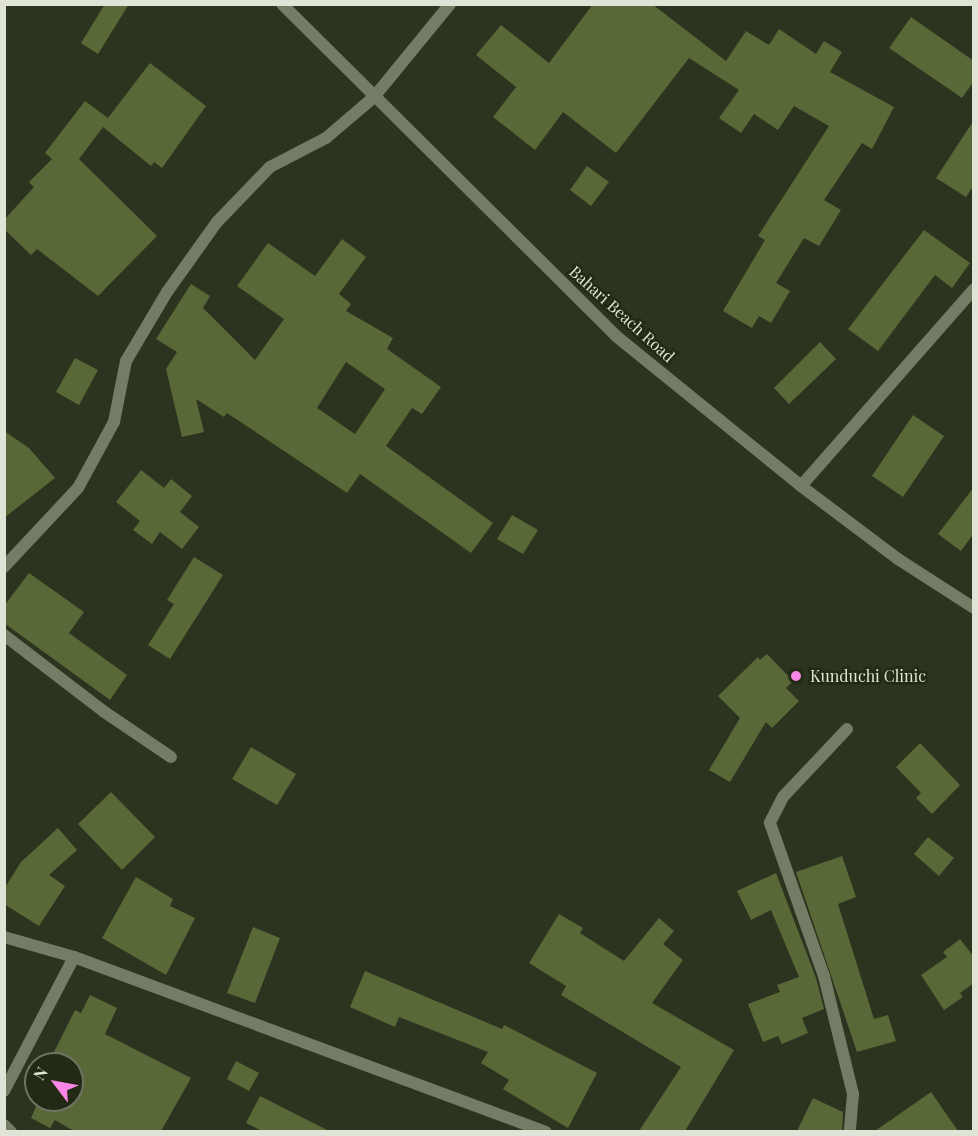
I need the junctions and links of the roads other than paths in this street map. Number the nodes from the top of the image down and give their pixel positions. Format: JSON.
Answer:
{"nodes":[{"id":1,"x":282,"y":4,"type":"edge"},
{"id":2,"x":450,"y":4,"type":"edge"},
{"id":3,"x":374,"y":97,"type":"junction"},
{"id":4,"x":974,"y":289,"type":"edge"},
{"id":5,"x":801,"y":486,"type":"junction"},
{"id":6,"x":4,"y":567,"type":"edge"},
{"id":7,"x":974,"y":608,"type":"edge"},
{"id":8,"x":4,"y":636,"type":"edge"},
{"id":9,"x":847,"y":729,"type":"dead end"},
{"id":10,"x":171,"y":757,"type":"dead end"},
{"id":11,"x":4,"y":937,"type":"edge"},
{"id":12,"x":75,"y":957,"type":"junction"},
{"id":13,"x":4,"y":1091,"type":"edge"},
{"id":14,"x":4,"y":1125,"type":"edge"},
{"id":15,"x":11,"y":1131,"type":"edge"},
{"id":16,"x":546,"y":1131,"type":"edge"},
{"id":17,"x":850,"y":1131,"type":"edge"}],
"edges":[{"from":1,"to":3,"type":"street","name":"Bahari Beach Road"},
{"from":2,"to":3,"type":"street"},
{"from":3,"to":5,"type":"street","name":"Bahari Beach Road"},
{"from":3,"to":6,"type":"street"},
{"from":4,"to":5,"type":"street"},
{"from":5,"to":7,"type":"street","name":"Bahari Beach Road"},
{"from":8,"to":10,"type":"street"},
{"from":9,"to":17,"type":"street"},
{"from":11,"to":12,"type":"street"},
{"from":12,"to":13,"type":"street"},
{"from":12,"to":16,"type":"street"},
{"from":14,"to":15,"type":"street"}]}
